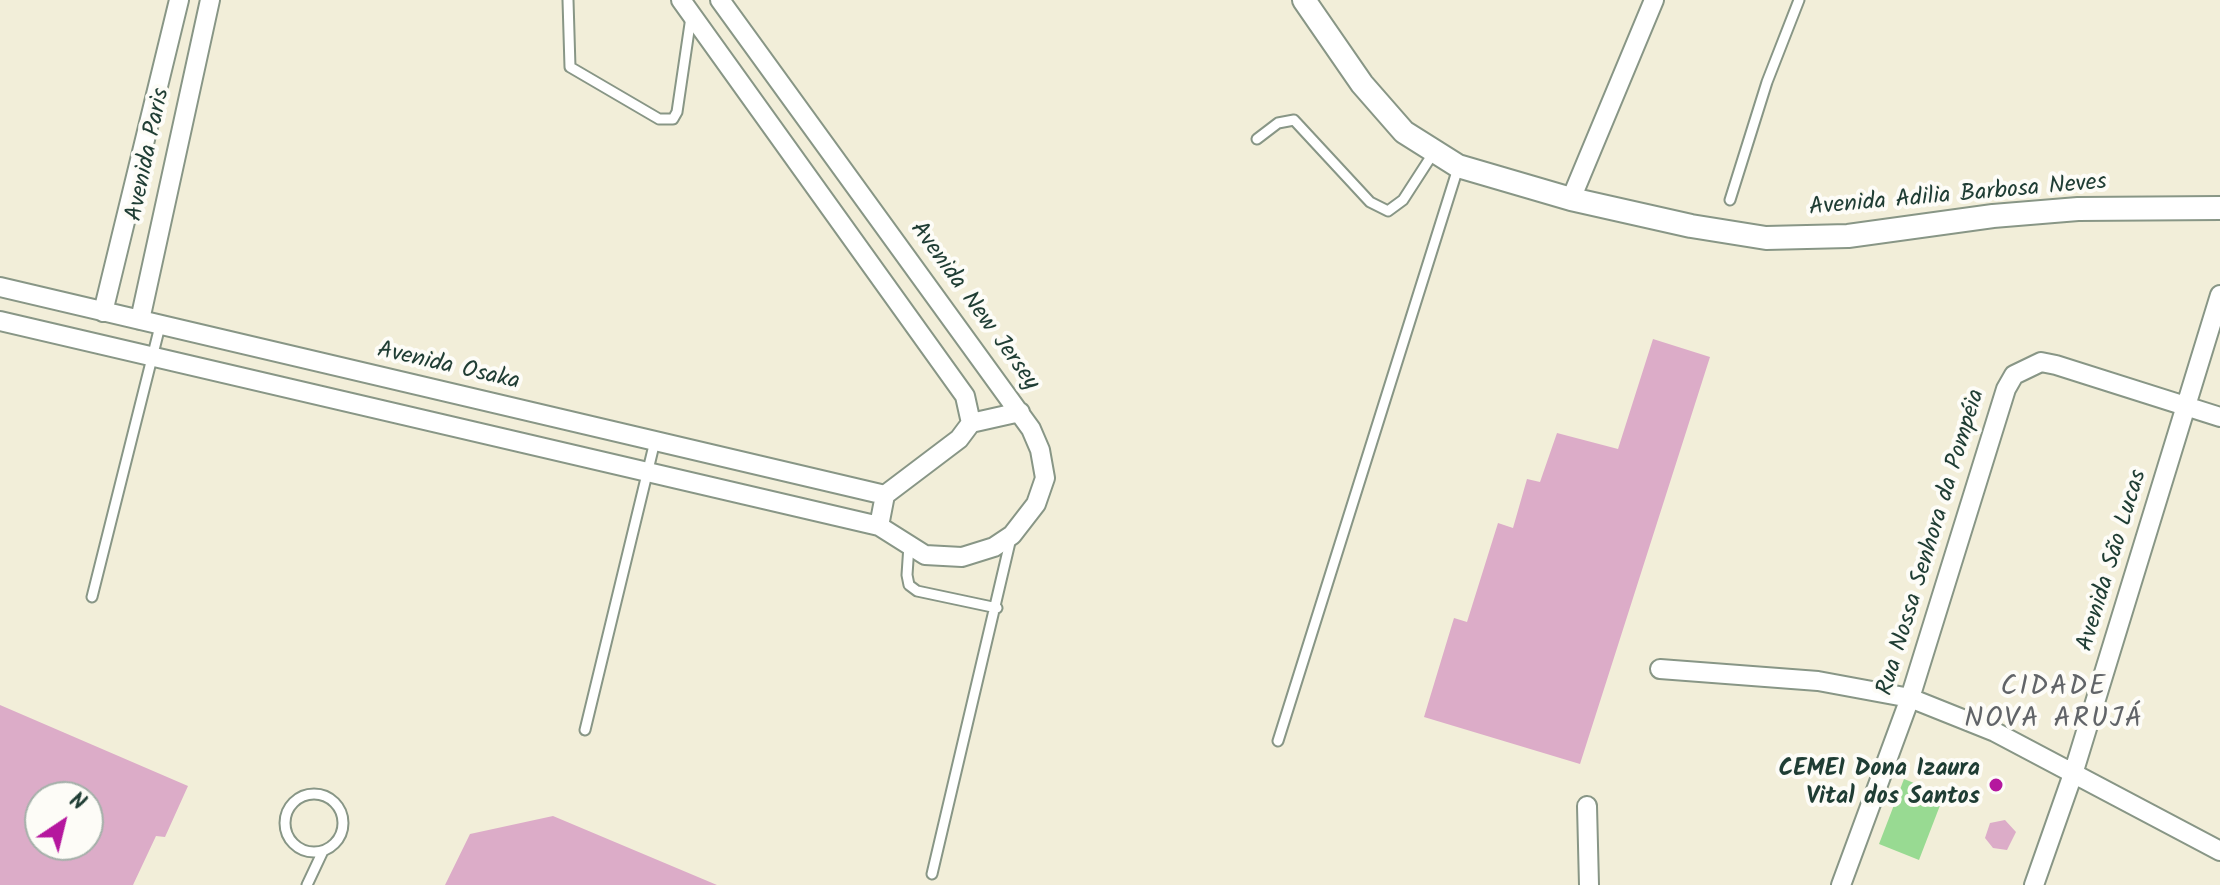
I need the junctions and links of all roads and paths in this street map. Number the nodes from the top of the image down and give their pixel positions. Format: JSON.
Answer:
{"nodes":[{"id":1,"x":179,"y":0,"type":"edge"},
{"id":2,"x":210,"y":0,"type":"edge"},
{"id":3,"x":568,"y":0,"type":"edge"},
{"id":4,"x":720,"y":0,"type":"edge"},
{"id":5,"x":1304,"y":0,"type":"edge"},
{"id":6,"x":1654,"y":0,"type":"edge"},
{"id":7,"x":1799,"y":0,"type":"edge"},
{"id":8,"x":692,"y":4,"type":"edge"},
{"id":9,"x":1257,"y":139,"type":"dead end"},
{"id":10,"x":1434,"y":152,"type":"junction"},
{"id":11,"x":139,"y":161,"type":"junction"},
{"id":12,"x":1458,"y":166,"type":"junction"},
{"id":13,"x":171,"y":170,"type":"junction"},
{"id":14,"x":1571,"y":199,"type":"junction"},
{"id":15,"x":1730,"y":200,"type":"dead end"},
{"id":16,"x":2220,"y":208,"type":"edge"},
{"id":17,"x":4,"y":288,"type":"edge"},
{"id":18,"x":2220,"y":295,"type":"edge"},
{"id":19,"x":103,"y":312,"type":"junction"},
{"id":20,"x":140,"y":320,"type":"junction"},
{"id":21,"x":0,"y":321,"type":"edge"},
{"id":22,"x":160,"y":326,"type":"junction"},
{"id":23,"x":963,"y":330,"type":"junction"},
{"id":24,"x":934,"y":351,"type":"junction"},
{"id":25,"x":154,"y":357,"type":"junction"},
{"id":26,"x":313,"y":361,"type":"junction"},
{"id":27,"x":397,"y":380,"type":"junction"},
{"id":28,"x":306,"y":392,"type":"junction"},
{"id":29,"x":2187,"y":407,"type":"junction"},
{"id":30,"x":515,"y":408,"type":"junction"},
{"id":31,"x":390,"y":412,"type":"junction"},
{"id":32,"x":1020,"y":412,"type":"junction"},
{"id":33,"x":2220,"y":417,"type":"edge"},
{"id":34,"x":971,"y":423,"type":"junction"},
{"id":35,"x":507,"y":439,"type":"junction"},
{"id":36,"x":655,"y":441,"type":"junction"},
{"id":37,"x":648,"y":472,"type":"junction"},
{"id":38,"x":885,"y":495,"type":"junction"},
{"id":39,"x":879,"y":526,"type":"junction"},
{"id":40,"x":1012,"y":535,"type":"junction"},
{"id":41,"x":909,"y":545,"type":"junction"},
{"id":42,"x":92,"y":597,"type":"dead end"},
{"id":43,"x":997,"y":608,"type":"junction"},
{"id":44,"x":1660,"y":669,"type":"dead end"},
{"id":45,"x":1910,"y":698,"type":"junction"},
{"id":46,"x":585,"y":730,"type":"dead end"},
{"id":47,"x":1278,"y":741,"type":"dead end"},
{"id":48,"x":2073,"y":774,"type":"junction"},
{"id":49,"x":1587,"y":806,"type":"dead end"},
{"id":50,"x":323,"y":851,"type":"junction"},
{"id":51,"x":2220,"y":851,"type":"edge"},
{"id":52,"x":932,"y":874,"type":"dead end"},
{"id":53,"x":307,"y":885,"type":"edge"},
{"id":54,"x":1589,"y":885,"type":"edge"},
{"id":55,"x":1841,"y":885,"type":"edge"},
{"id":56,"x":2034,"y":885,"type":"edge"}],
"edges":[{"from":1,"to":11,"type":"street","name":"Avenida Paris"},
{"from":2,"to":13,"type":"street","name":"Avenida Paris"},
{"from":3,"to":8,"type":"lane"},
{"from":4,"to":23,"type":"street","name":"Avenida New Jersey"},
{"from":5,"to":10,"type":"street","name":"Avenida Adilia Barbosa Neves"},
{"from":6,"to":14,"type":"street"},
{"from":7,"to":15,"type":"lane"},
{"from":8,"to":24,"type":"street"},
{"from":9,"to":10,"type":"lane"},
{"from":10,"to":12,"type":"street","name":"Avenida Adilia Barbosa Neves"},
{"from":11,"to":13,"type":"street"},
{"from":11,"to":19,"type":"street","name":"Avenida Paris"},
{"from":12,"to":14,"type":"street","name":"Avenida Adilia Barbosa Neves"},
{"from":12,"to":47,"type":"lane"},
{"from":13,"to":20,"type":"street","name":"Avenida Paris"},
{"from":14,"to":16,"type":"street","name":"Avenida Adilia Barbosa Neves"},
{"from":17,"to":19,"type":"street","name":"Avenida Osaka"},
{"from":17,"to":21,"type":"street"},
{"from":18,"to":29,"type":"street","name":"Avenida São Lucas"},
{"from":19,"to":20,"type":"street","name":"Avenida Osaka"},
{"from":20,"to":22,"type":"street","name":"Avenida Osaka"},
{"from":21,"to":25,"type":"street"},
{"from":22,"to":25,"type":"lane"},
{"from":22,"to":26,"type":"street","name":"Avenida Osaka"},
{"from":23,"to":24,"type":"street"},
{"from":23,"to":32,"type":"street","name":"Avenida New Jersey"},
{"from":24,"to":34,"type":"street"},
{"from":25,"to":28,"type":"street"},
{"from":25,"to":42,"type":"lane"},
{"from":26,"to":27,"type":"street","name":"Avenida Osaka"},
{"from":26,"to":28,"type":"street"},
{"from":27,"to":30,"type":"street","name":"Avenida Osaka"},
{"from":27,"to":31,"type":"street"},
{"from":28,"to":31,"type":"street"},
{"from":29,"to":33,"type":"street","name":"Rua Nossa Senhora da Pompéia"},
{"from":29,"to":45,"type":"street","name":"Rua Nossa Senhora da Pompéia"},
{"from":29,"to":48,"type":"street","name":"Avenida São Lucas"},
{"from":30,"to":35,"type":"street"},
{"from":30,"to":36,"type":"street","name":"Avenida Osaka"},
{"from":31,"to":35,"type":"street"},
{"from":32,"to":34,"type":"street"},
{"from":32,"to":40,"type":"street","name":"Avenida New Jersey"},
{"from":34,"to":38,"type":"street"},
{"from":35,"to":37,"type":"street"},
{"from":36,"to":37,"type":"lane"},
{"from":36,"to":38,"type":"street","name":"Avenida Osaka"},
{"from":37,"to":39,"type":"street"},
{"from":37,"to":46,"type":"lane"},
{"from":38,"to":39,"type":"street"},
{"from":39,"to":41,"type":"street","name":"Avenida New Jersey"},
{"from":40,"to":41,"type":"street","name":"Avenida New Jersey"},
{"from":40,"to":43,"type":"lane"},
{"from":41,"to":43,"type":"lane"},
{"from":43,"to":52,"type":"lane"},
{"from":44,"to":45,"type":"street"},
{"from":45,"to":48,"type":"street"},
{"from":45,"to":55,"type":"street","name":"Rua Nossa Senhora da Pompéia"},
{"from":48,"to":51,"type":"street"},
{"from":48,"to":56,"type":"street","name":"Avenida São Lucas"},
{"from":49,"to":54,"type":"street"},
{"from":50,"to":50,"type":"lane"},
{"from":50,"to":53,"type":"lane"}]}
